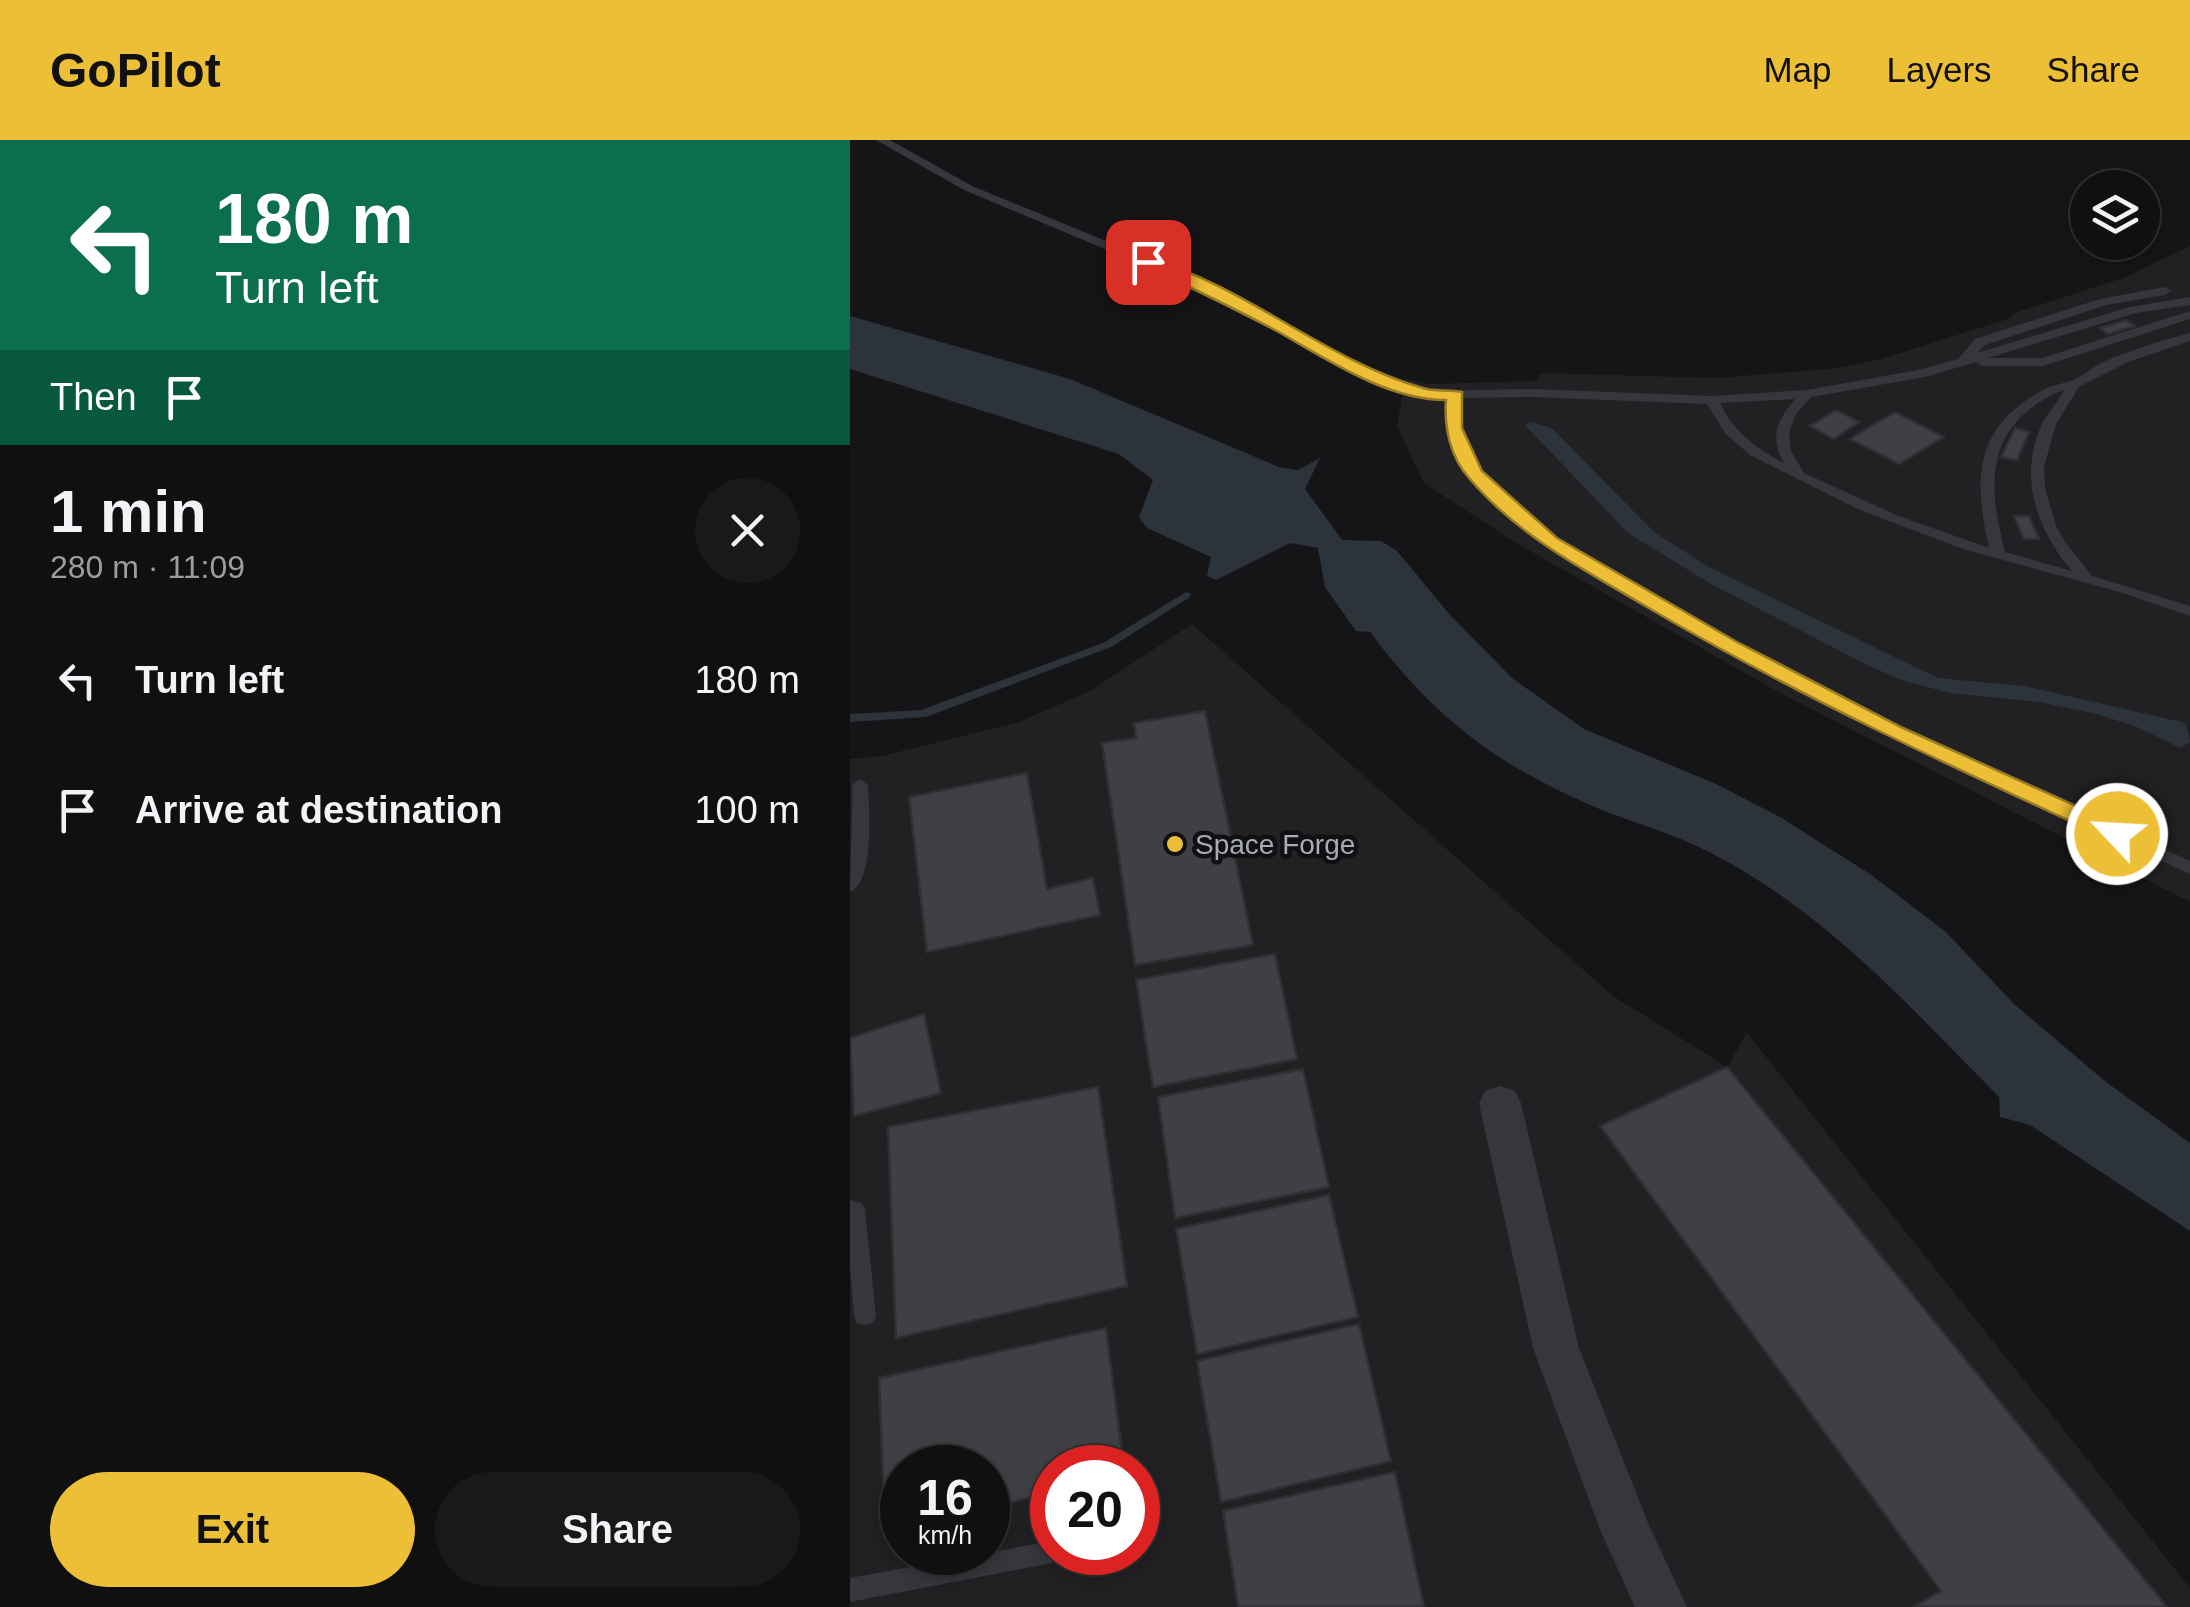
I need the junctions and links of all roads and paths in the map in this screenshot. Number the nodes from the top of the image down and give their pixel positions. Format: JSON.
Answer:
{"nodes":[{"id":1,"x":882,"y":140,"type":"edge"},
{"id":2,"x":2190,"y":292,"type":"edge"},
{"id":3,"x":2190,"y":301,"type":"edge"},
{"id":4,"x":2190,"y":315,"type":"edge"},
{"id":5,"x":2190,"y":338,"type":"edge"},
{"id":6,"x":1961,"y":362,"type":"junction"},
{"id":7,"x":2043,"y":362,"type":"junction"},
{"id":8,"x":2102,"y":368,"type":"junction"},
{"id":9,"x":2073,"y":384,"type":"junction"},
{"id":10,"x":1807,"y":394,"type":"junction"},
{"id":11,"x":1456,"y":395,"type":"junction"},
{"id":12,"x":1712,"y":400,"type":"junction"},
{"id":13,"x":1805,"y":480,"type":"junction"},
{"id":14,"x":1998,"y":555,"type":"junction"},
{"id":15,"x":2088,"y":580,"type":"junction"},
{"id":16,"x":2152,"y":596,"type":"junction"},
{"id":17,"x":2190,"y":598,"type":"edge"},
{"id":18,"x":2190,"y":611,"type":"edge"},
{"id":19,"x":860,"y":784,"type":"dead end"},
{"id":20,"x":2190,"y":868,"type":"edge"},
{"id":21,"x":850,"y":886,"type":"edge"},
{"id":22,"x":1500,"y":1103,"type":"dead end"},
{"id":23,"x":850,"y":1209,"type":"edge"},
{"id":24,"x":865,"y":1316,"type":"dead end"},
{"id":25,"x":1030,"y":1556,"type":"edge"},
{"id":26,"x":850,"y":1590,"type":"edge"},
{"id":27,"x":1661,"y":1607,"type":"edge"}],
"edges":[{"from":1,"to":11,"type":"lane"},
{"from":2,"to":6,"type":"lane"},
{"from":3,"to":6,"type":"lane"},
{"from":4,"to":7,"type":"lane"},
{"from":5,"to":8,"type":"lane"},
{"from":6,"to":7,"type":"lane"},
{"from":6,"to":10,"type":"lane"},
{"from":7,"to":8,"type":"lane"},
{"from":8,"to":9,"type":"lane"},
{"from":9,"to":14,"type":"lane"},
{"from":9,"to":15,"type":"lane"},
{"from":10,"to":12,"type":"lane"},
{"from":10,"to":13,"type":"lane"},
{"from":11,"to":12,"type":"lane"},
{"from":11,"to":20,"type":"lane"},
{"from":12,"to":13,"type":"lane"},
{"from":13,"to":14,"type":"lane"},
{"from":14,"to":15,"type":"lane"},
{"from":15,"to":16,"type":"lane"},
{"from":16,"to":17,"type":"lane"},
{"from":16,"to":18,"type":"lane"},
{"from":19,"to":21,"type":"lane"},
{"from":22,"to":27,"type":"street"},
{"from":23,"to":24,"type":"lane"},
{"from":25,"to":26,"type":"lane"}]}
